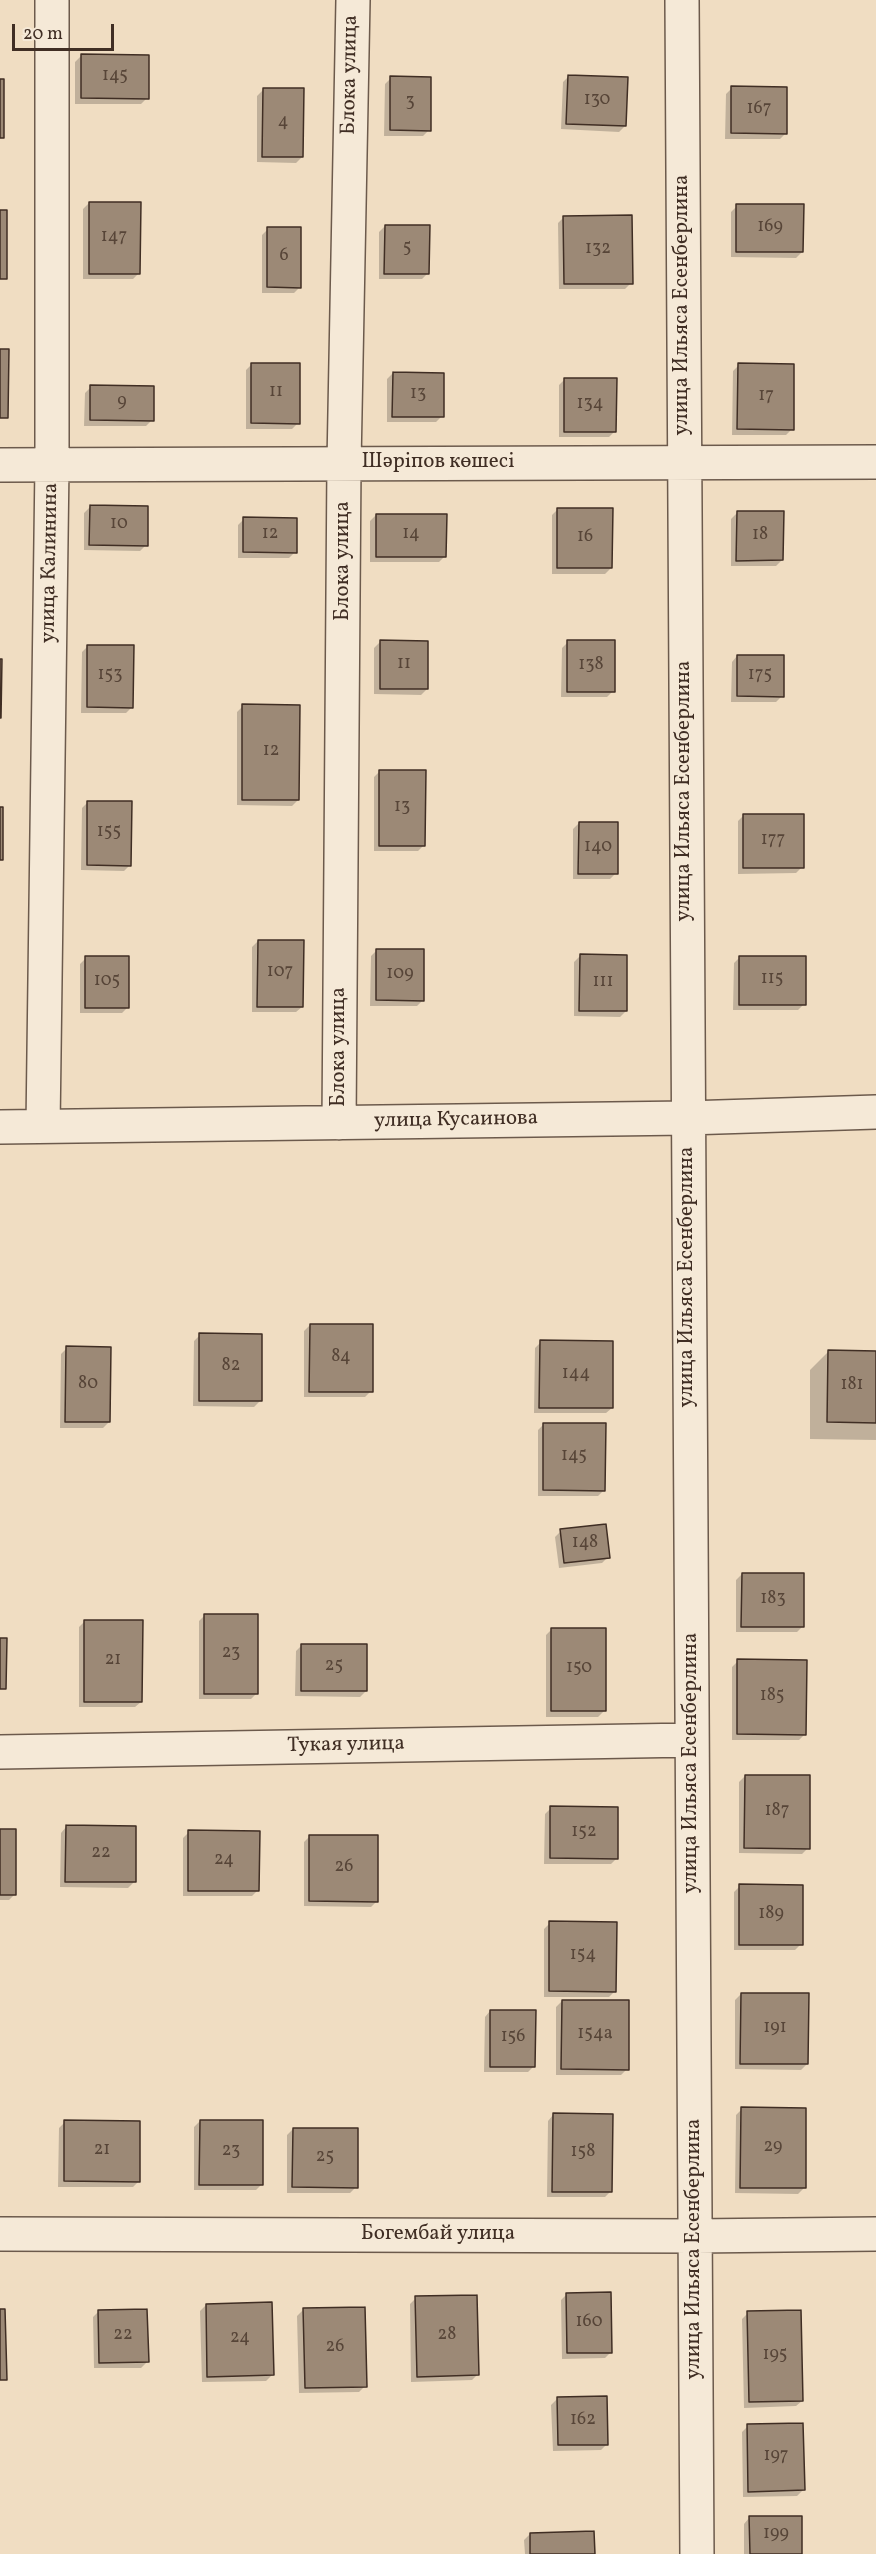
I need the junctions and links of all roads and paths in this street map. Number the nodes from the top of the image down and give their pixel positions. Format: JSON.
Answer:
{"nodes":[{"id":1,"x":52,"y":0,"type":"edge"},
{"id":2,"x":352,"y":0,"type":"edge"},
{"id":3,"x":682,"y":0,"type":"edge"},
{"id":4,"x":876,"y":462,"type":"edge"},
{"id":5,"x":683,"y":463,"type":"junction"},
{"id":6,"x":344,"y":464,"type":"junction"},
{"id":7,"x":0,"y":465,"type":"edge"},
{"id":8,"x":52,"y":465,"type":"junction"},
{"id":9,"x":876,"y":1112,"type":"edge"},
{"id":10,"x":687,"y":1118,"type":"junction"},
{"id":11,"x":339,"y":1123,"type":"junction"},
{"id":12,"x":43,"y":1126,"type":"junction"},
{"id":13,"x":0,"y":1127,"type":"edge"},
{"id":14,"x":691,"y":1740,"type":"junction"},
{"id":15,"x":0,"y":1752,"type":"edge"},
{"id":16,"x":0,"y":2234,"type":"edge"},
{"id":17,"x":876,"y":2234,"type":"edge"},
{"id":18,"x":695,"y":2236,"type":"junction"},
{"id":19,"x":697,"y":2554,"type":"edge"}],
"edges":[{"from":1,"to":8,"type":"street","name":"улица Калинина"},
{"from":2,"to":6,"type":"street","name":"Блока улица"},
{"from":3,"to":5,"type":"street","name":"улица Ильяса Есенберлина"},
{"from":4,"to":5,"type":"street","name":"Шәріпов көшесі"},
{"from":5,"to":6,"type":"street","name":"Шәріпов көшесі"},
{"from":5,"to":10,"type":"street","name":"улица Ильяса Есенберлина"},
{"from":6,"to":8,"type":"street","name":"Шәріпов көшесі"},
{"from":6,"to":11,"type":"street","name":"Блока улица"},
{"from":7,"to":8,"type":"street","name":"Шәріпов көшесі"},
{"from":8,"to":12,"type":"street","name":"улица Калинина"},
{"from":9,"to":10,"type":"street","name":"улица Кусаинова"},
{"from":10,"to":11,"type":"street","name":"улица Кусаинова"},
{"from":10,"to":14,"type":"street","name":"улица Ильяса Есенберлина"},
{"from":11,"to":12,"type":"street","name":"улица Кусаинова"},
{"from":12,"to":13,"type":"street","name":"улица Кусаинова"},
{"from":14,"to":15,"type":"street","name":"Тукая улица"},
{"from":14,"to":18,"type":"street","name":"улица Ильяса Есенберлина"},
{"from":16,"to":18,"type":"street","name":"Богембай улица"},
{"from":17,"to":18,"type":"street","name":"Богембай улица"},
{"from":18,"to":19,"type":"street","name":"улица Ильяса Есенберлина"}]}
